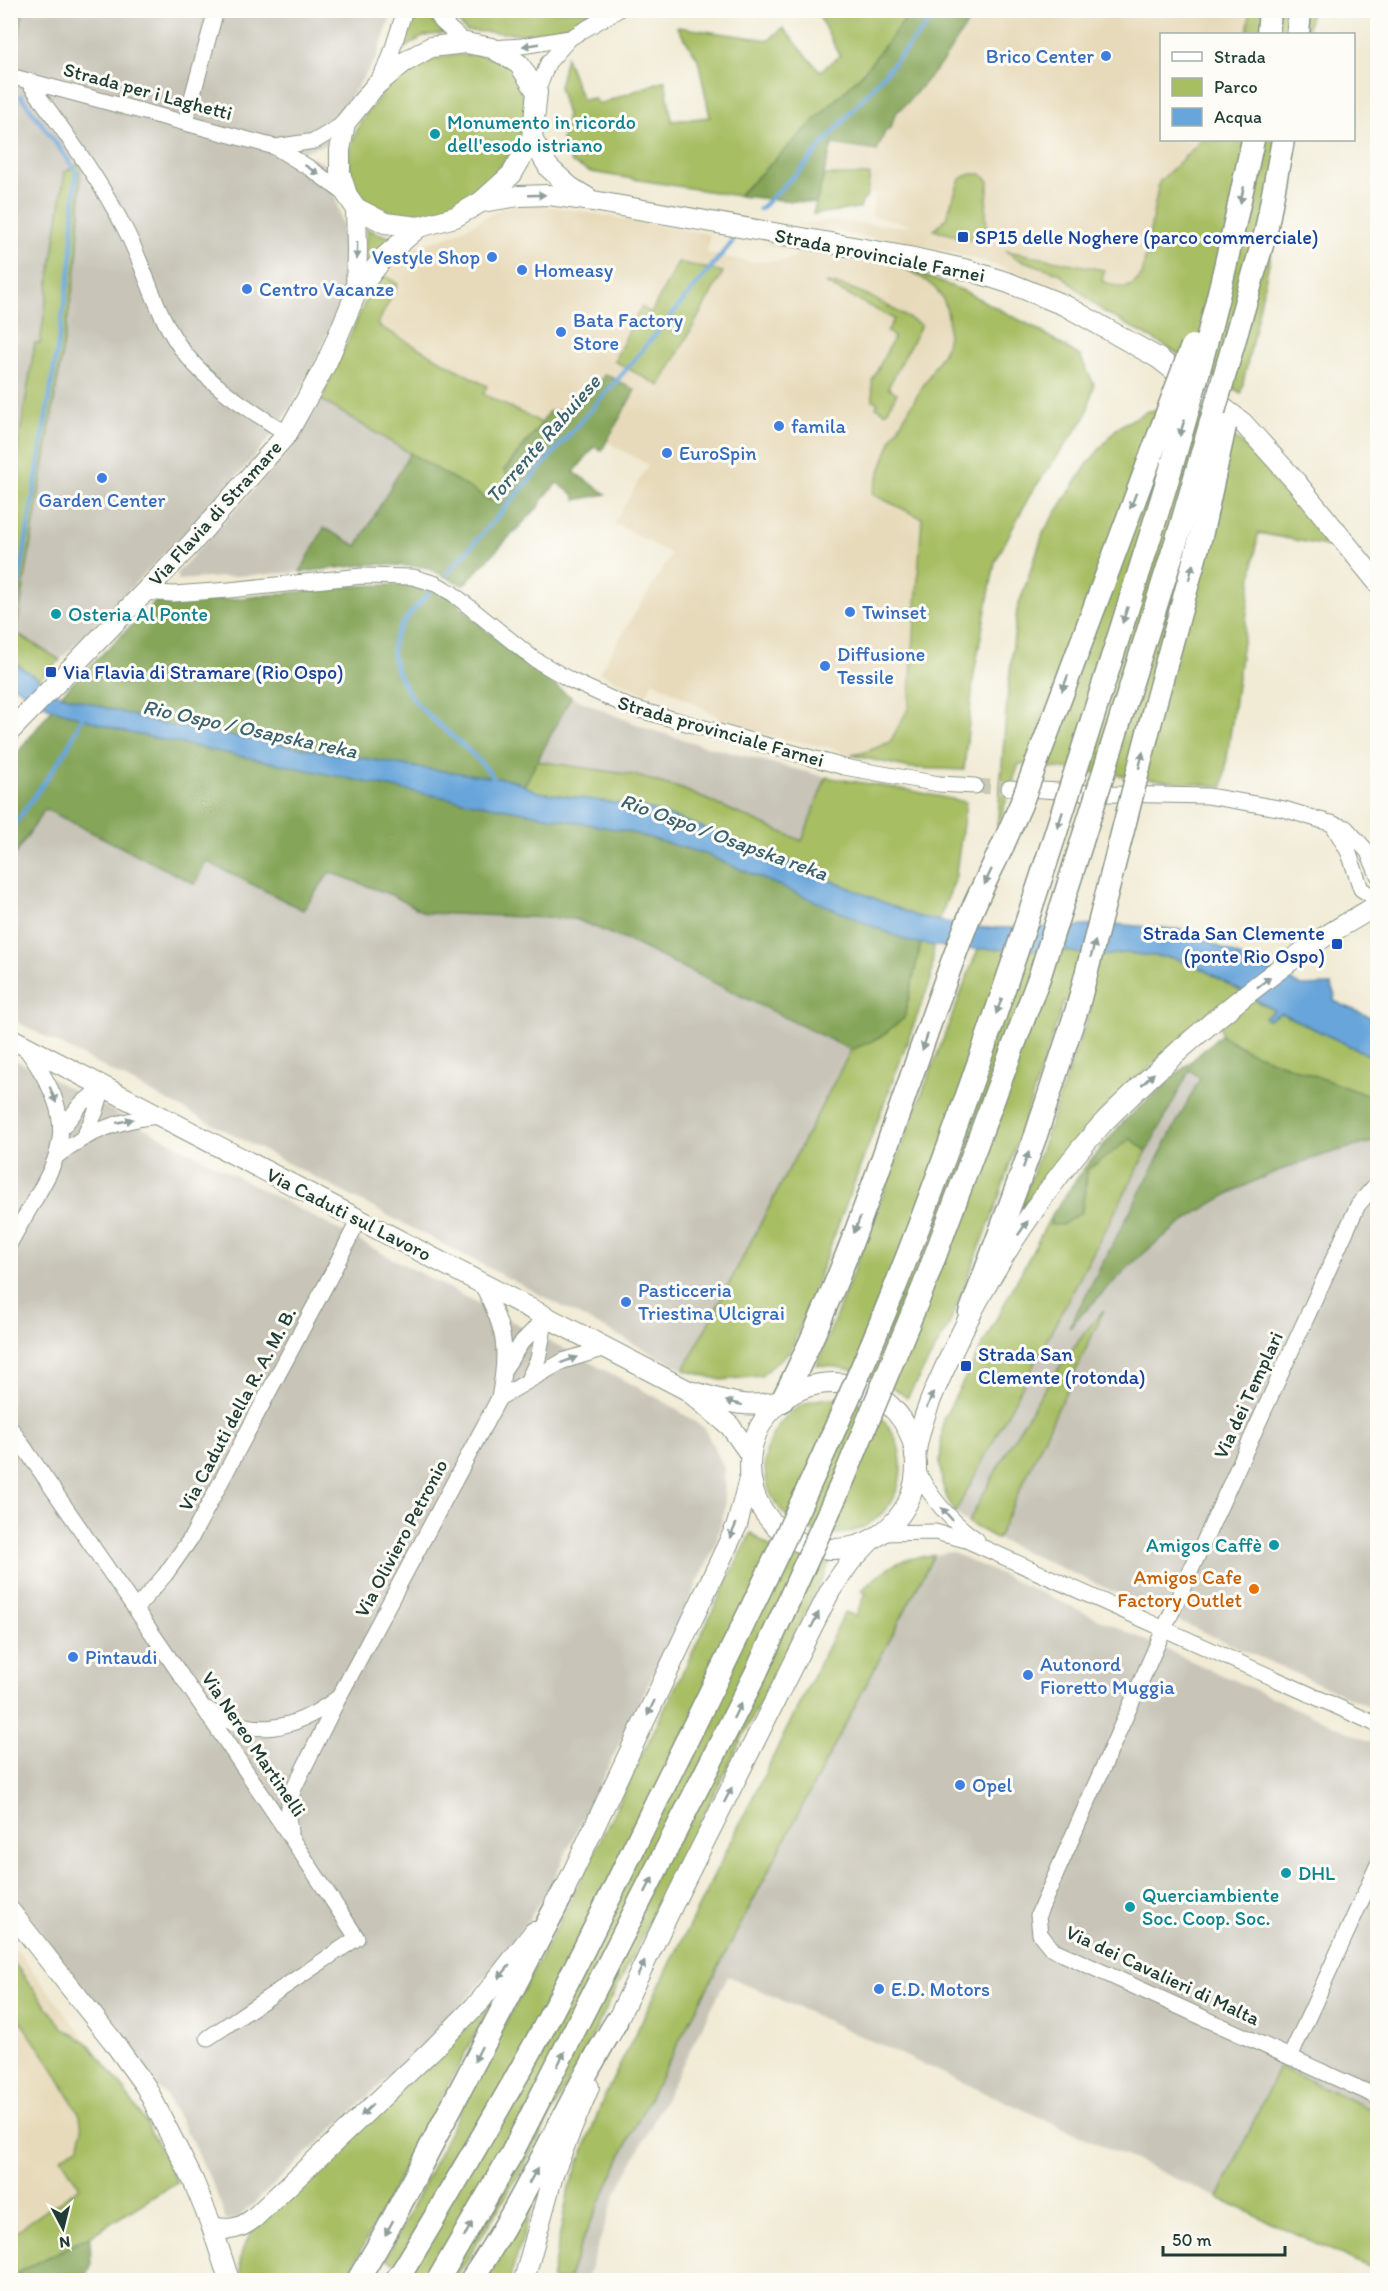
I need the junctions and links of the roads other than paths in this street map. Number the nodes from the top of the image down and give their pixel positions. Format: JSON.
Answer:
{"nodes":[{"id":1,"x":216,"y":10,"type":"edge"},
{"id":2,"x":405,"y":10,"type":"edge"},
{"id":3,"x":434,"y":10,"type":"edge"},
{"id":4,"x":618,"y":10,"type":"edge"},
{"id":5,"x":1270,"y":10,"type":"edge"},
{"id":6,"x":1300,"y":10,"type":"edge"},
{"id":7,"x":1268,"y":33,"type":"edge"},
{"id":8,"x":1298,"y":33,"type":"edge"},
{"id":9,"x":570,"y":38,"type":"junction"},
{"id":10,"x":466,"y":44,"type":"junction"},
{"id":11,"x":492,"y":48,"type":"junction"},
{"id":12,"x":10,"y":76,"type":"edge"},
{"id":13,"x":28,"y":81,"type":"junction"},
{"id":14,"x":376,"y":85,"type":"junction"},
{"id":15,"x":537,"y":92,"type":"junction"},
{"id":16,"x":185,"y":123,"type":"junction"},
{"id":17,"x":345,"y":123,"type":"junction"},
{"id":18,"x":532,"y":139,"type":"junction"},
{"id":19,"x":1253,"y":141,"type":"edge"},
{"id":20,"x":1283,"y":141,"type":"edge"},
{"id":21,"x":275,"y":147,"type":"junction"},
{"id":22,"x":351,"y":201,"type":"junction"},
{"id":23,"x":593,"y":201,"type":"junction"},
{"id":24,"x":481,"y":202,"type":"junction"},
{"id":25,"x":419,"y":227,"type":"junction"},
{"id":26,"x":1266,"y":231,"type":"junction"},
{"id":27,"x":1229,"y":250,"type":"junction"},
{"id":28,"x":356,"y":293,"type":"junction"},
{"id":29,"x":287,"y":434,"type":"junction"},
{"id":30,"x":1377,"y":583,"type":"edge"},
{"id":31,"x":143,"y":592,"type":"junction"},
{"id":32,"x":10,"y":731,"type":"edge"},
{"id":33,"x":975,"y":786,"type":"tunnel mouth"},
{"id":34,"x":1010,"y":788,"type":"tunnel mouth"},
{"id":35,"x":1332,"y":823,"type":"junction"},
{"id":36,"x":1377,"y":871,"type":"edge"},
{"id":37,"x":1357,"y":880,"type":"junction"},
{"id":38,"x":1377,"y":900,"type":"edge"},
{"id":39,"x":1377,"y":905,"type":"edge"},
{"id":40,"x":17,"y":1042,"type":"edge"},
{"id":41,"x":103,"y":1087,"type":"junction"},
{"id":42,"x":160,"y":1116,"type":"junction"},
{"id":43,"x":62,"y":1128,"type":"junction"},
{"id":44,"x":84,"y":1137,"type":"junction"},
{"id":45,"x":57,"y":1156,"type":"junction"},
{"id":46,"x":1377,"y":1182,"type":"edge"},
{"id":47,"x":359,"y":1220,"type":"junction"},
{"id":48,"x":10,"y":1243,"type":"edge"},
{"id":49,"x":481,"y":1283,"type":"junction"},
{"id":50,"x":970,"y":1313,"type":"junction"},
{"id":51,"x":546,"y":1317,"type":"junction"},
{"id":52,"x":606,"y":1348,"type":"junction"},
{"id":53,"x":505,"y":1370,"type":"junction"},
{"id":54,"x":528,"y":1380,"type":"junction"},
{"id":55,"x":687,"y":1390,"type":"junction"},
{"id":56,"x":499,"y":1398,"type":"junction"},
{"id":57,"x":782,"y":1401,"type":"junction"},
{"id":58,"x":10,"y":1427,"type":"edge"},
{"id":59,"x":750,"y":1454,"type":"junction"},
{"id":60,"x":915,"y":1461,"type":"junction"},
{"id":61,"x":750,"y":1475,"type":"junction"},
{"id":62,"x":876,"y":1537,"type":"junction"},
{"id":63,"x":992,"y":1551,"type":"junction"},
{"id":64,"x":136,"y":1608,"type":"junction"},
{"id":65,"x":1164,"y":1629,"type":"junction"},
{"id":66,"x":339,"y":1697,"type":"junction"},
{"id":67,"x":201,"y":1705,"type":"junction"},
{"id":68,"x":1377,"y":1725,"type":"edge"},
{"id":69,"x":290,"y":1835,"type":"junction"},
{"id":70,"x":1377,"y":1864,"type":"edge"},
{"id":71,"x":564,"y":1891,"type":"junction"},
{"id":72,"x":10,"y":1911,"type":"edge"},
{"id":73,"x":616,"y":2022,"type":"junction"},
{"id":74,"x":208,"y":2038,"type":"dead end"},
{"id":75,"x":1290,"y":2057,"type":"junction"},
{"id":76,"x":1377,"y":2097,"type":"edge"},
{"id":77,"x":212,"y":2227,"type":"junction"},
{"id":78,"x":401,"y":2274,"type":"edge"},
{"id":79,"x":229,"y":2280,"type":"edge"},
{"id":80,"x":358,"y":2280,"type":"edge"},
{"id":81,"x":438,"y":2280,"type":"edge"},
{"id":82,"x":471,"y":2280,"type":"edge"},
{"id":83,"x":524,"y":2280,"type":"edge"}],
"edges":[{"from":1,"to":16,"type":"street"},
{"from":2,"to":14,"type":"street"},
{"from":3,"to":10,"type":"street"},
{"from":4,"to":9,"type":"street","name":"Via Flavia di Stramare"},
{"from":5,"to":7,"type":"highway"},
{"from":6,"to":8,"type":"highway"},
{"from":9,"to":11,"type":"street","name":"Via Flavia di Stramare","one_way":true},
{"from":9,"to":15,"type":"street","name":"Via Flavia di Stramare"},
{"from":10,"to":11,"type":"main road","name":"Via Flavia di Stramare"},
{"from":10,"to":14,"type":"main road","name":"Via Flavia di Stramare"},
{"from":11,"to":15,"type":"main road","name":"Via Flavia di Stramare"},
{"from":12,"to":13,"type":"street","name":"Strada per i Laghetti"},
{"from":13,"to":16,"type":"street","name":"Strada per i Laghetti"},
{"from":13,"to":29,"type":"street"},
{"from":14,"to":17,"type":"main road","name":"Via Flavia di Stramare"},
{"from":15,"to":18,"type":"main road","name":"Via Flavia di Stramare"},
{"from":16,"to":21,"type":"street","name":"Strada per i Laghetti"},
{"from":17,"to":21,"type":"street","name":"Strada per i Laghetti"},
{"from":17,"to":22,"type":"main road","name":"Via Flavia di Stramare"},
{"from":18,"to":23,"type":"main road","name":"Strada provinciale Farnei"},
{"from":18,"to":24,"type":"main road","name":"Via Flavia di Stramare"},
{"from":19,"to":27,"type":"highway","one_way":true},
{"from":20,"to":26,"type":"highway"},
{"from":21,"to":22,"type":"street","name":"Strada per i Laghetti","one_way":true},
{"from":22,"to":25,"type":"main road","name":"Via Flavia di Stramare"},
{"from":22,"to":28,"type":"main road","name":"Via Flavia di Stramare","one_way":true},
{"from":24,"to":23,"type":"main road","name":"Strada provinciale Farnei","one_way":true},
{"from":23,"to":30,"type":"main road","name":"Strada provinciale Farnei"},
{"from":24,"to":25,"type":"main road","name":"Via Flavia di Stramare"},
{"from":25,"to":28,"type":"main road","name":"Via Flavia di Stramare"},
{"from":50,"to":26,"type":"highway","one_way":true,"bridge":true},
{"from":81,"to":26,"type":"highway","one_way":true,"bridge":true},
{"from":27,"to":57,"type":"highway","one_way":true,"bridge":true},
{"from":27,"to":78,"type":"highway","one_way":true,"bridge":true},
{"from":28,"to":29,"type":"main road","name":"Via Flavia di Stramare"},
{"from":29,"to":31,"type":"main road","name":"Via Flavia di Stramare"},
{"from":31,"to":32,"type":"main road","name":"Via Flavia di Stramare"},
{"from":31,"to":33,"type":"street","name":"Strada provinciale Farnei"},
{"from":34,"to":35,"type":"street"},
{"from":35,"to":36,"type":"street"},
{"from":35,"to":37,"type":"street"},
{"from":36,"to":37,"type":"street"},
{"from":37,"to":38,"type":"street"},
{"from":50,"to":39,"type":"main road","one_way":true},
{"from":40,"to":41,"type":"main road","name":"Via Caduti sul Lavoro"},
{"from":40,"to":43,"type":"street","one_way":true},
{"from":41,"to":42,"type":"main road","name":"Via Caduti sul Lavoro"},
{"from":41,"to":43,"type":"street"},
{"from":41,"to":44,"type":"street"},
{"from":44,"to":42,"type":"street","one_way":true},
{"from":42,"to":47,"type":"main road","name":"Via Caduti sul Lavoro"},
{"from":43,"to":45,"type":"street"},
{"from":44,"to":45,"type":"street"},
{"from":45,"to":48,"type":"street"},
{"from":46,"to":65,"type":"street","name":"Via dei Templari"},
{"from":47,"to":49,"type":"main road","name":"Via Caduti sul Lavoro"},
{"from":47,"to":64,"type":"street","name":"Via Caduti della R. A. M. B."},
{"from":49,"to":51,"type":"main road","name":"Via Caduti sul Lavoro"},
{"from":49,"to":53,"type":"street","name":"Via Oliviero Petronio"},
{"from":60,"to":50,"type":"main road","one_way":true},
{"from":51,"to":52,"type":"main road","name":"Via Caduti sul Lavoro"},
{"from":51,"to":53,"type":"street","name":"Via Oliviero Petronio"},
{"from":51,"to":54,"type":"street"},
{"from":54,"to":52,"type":"street","one_way":true},
{"from":52,"to":55,"type":"main road","name":"Via Caduti sul Lavoro"},
{"from":53,"to":56,"type":"street","name":"Via Oliviero Petronio"},
{"from":54,"to":56,"type":"street"},
{"from":57,"to":55,"type":"main road","name":"Via Caduti sul Lavoro","one_way":true},
{"from":55,"to":59,"type":"main road","name":"Via Caduti sul Lavoro"},
{"from":56,"to":66,"type":"street","name":"Via Oliviero Petronio"},
{"from":57,"to":59,"type":"main road"},
{"from":57,"to":60,"type":"main road"},
{"from":58,"to":64,"type":"street","name":"Via Nereo Martinelli"},
{"from":59,"to":61,"type":"main road"},
{"from":60,"to":62,"type":"main road"},
{"from":63,"to":60,"type":"street","one_way":true},
{"from":61,"to":62,"type":"main road"},
{"from":61,"to":71,"type":"main road","one_way":true},
{"from":62,"to":63,"type":"street"},
{"from":73,"to":62,"type":"main road","one_way":true},
{"from":63,"to":65,"type":"street"},
{"from":64,"to":67,"type":"street","name":"Via Nereo Martinelli"},
{"from":65,"to":68,"type":"street"},
{"from":65,"to":75,"type":"street","name":"Via dei Cavalieri di Malta"},
{"from":66,"to":67,"type":"street","name":"Via Oliviero Petronio"},
{"from":66,"to":69,"type":"street","name":"Via Oliviero Petronio"},
{"from":67,"to":69,"type":"street","name":"Via Nereo Martinelli"},
{"from":69,"to":74,"type":"street","name":"Via Nereo Martinelli"},
{"from":70,"to":75,"type":"street"},
{"from":71,"to":77,"type":"main road","one_way":true},
{"from":71,"to":80,"type":"highway","one_way":true},
{"from":72,"to":77,"type":"main road"},
{"from":82,"to":73,"type":"highway","one_way":true},
{"from":73,"to":83,"type":"main road"},
{"from":75,"to":76,"type":"street","name":"Via dei Cavalieri di Malta"},
{"from":77,"to":79,"type":"main road"}]}
